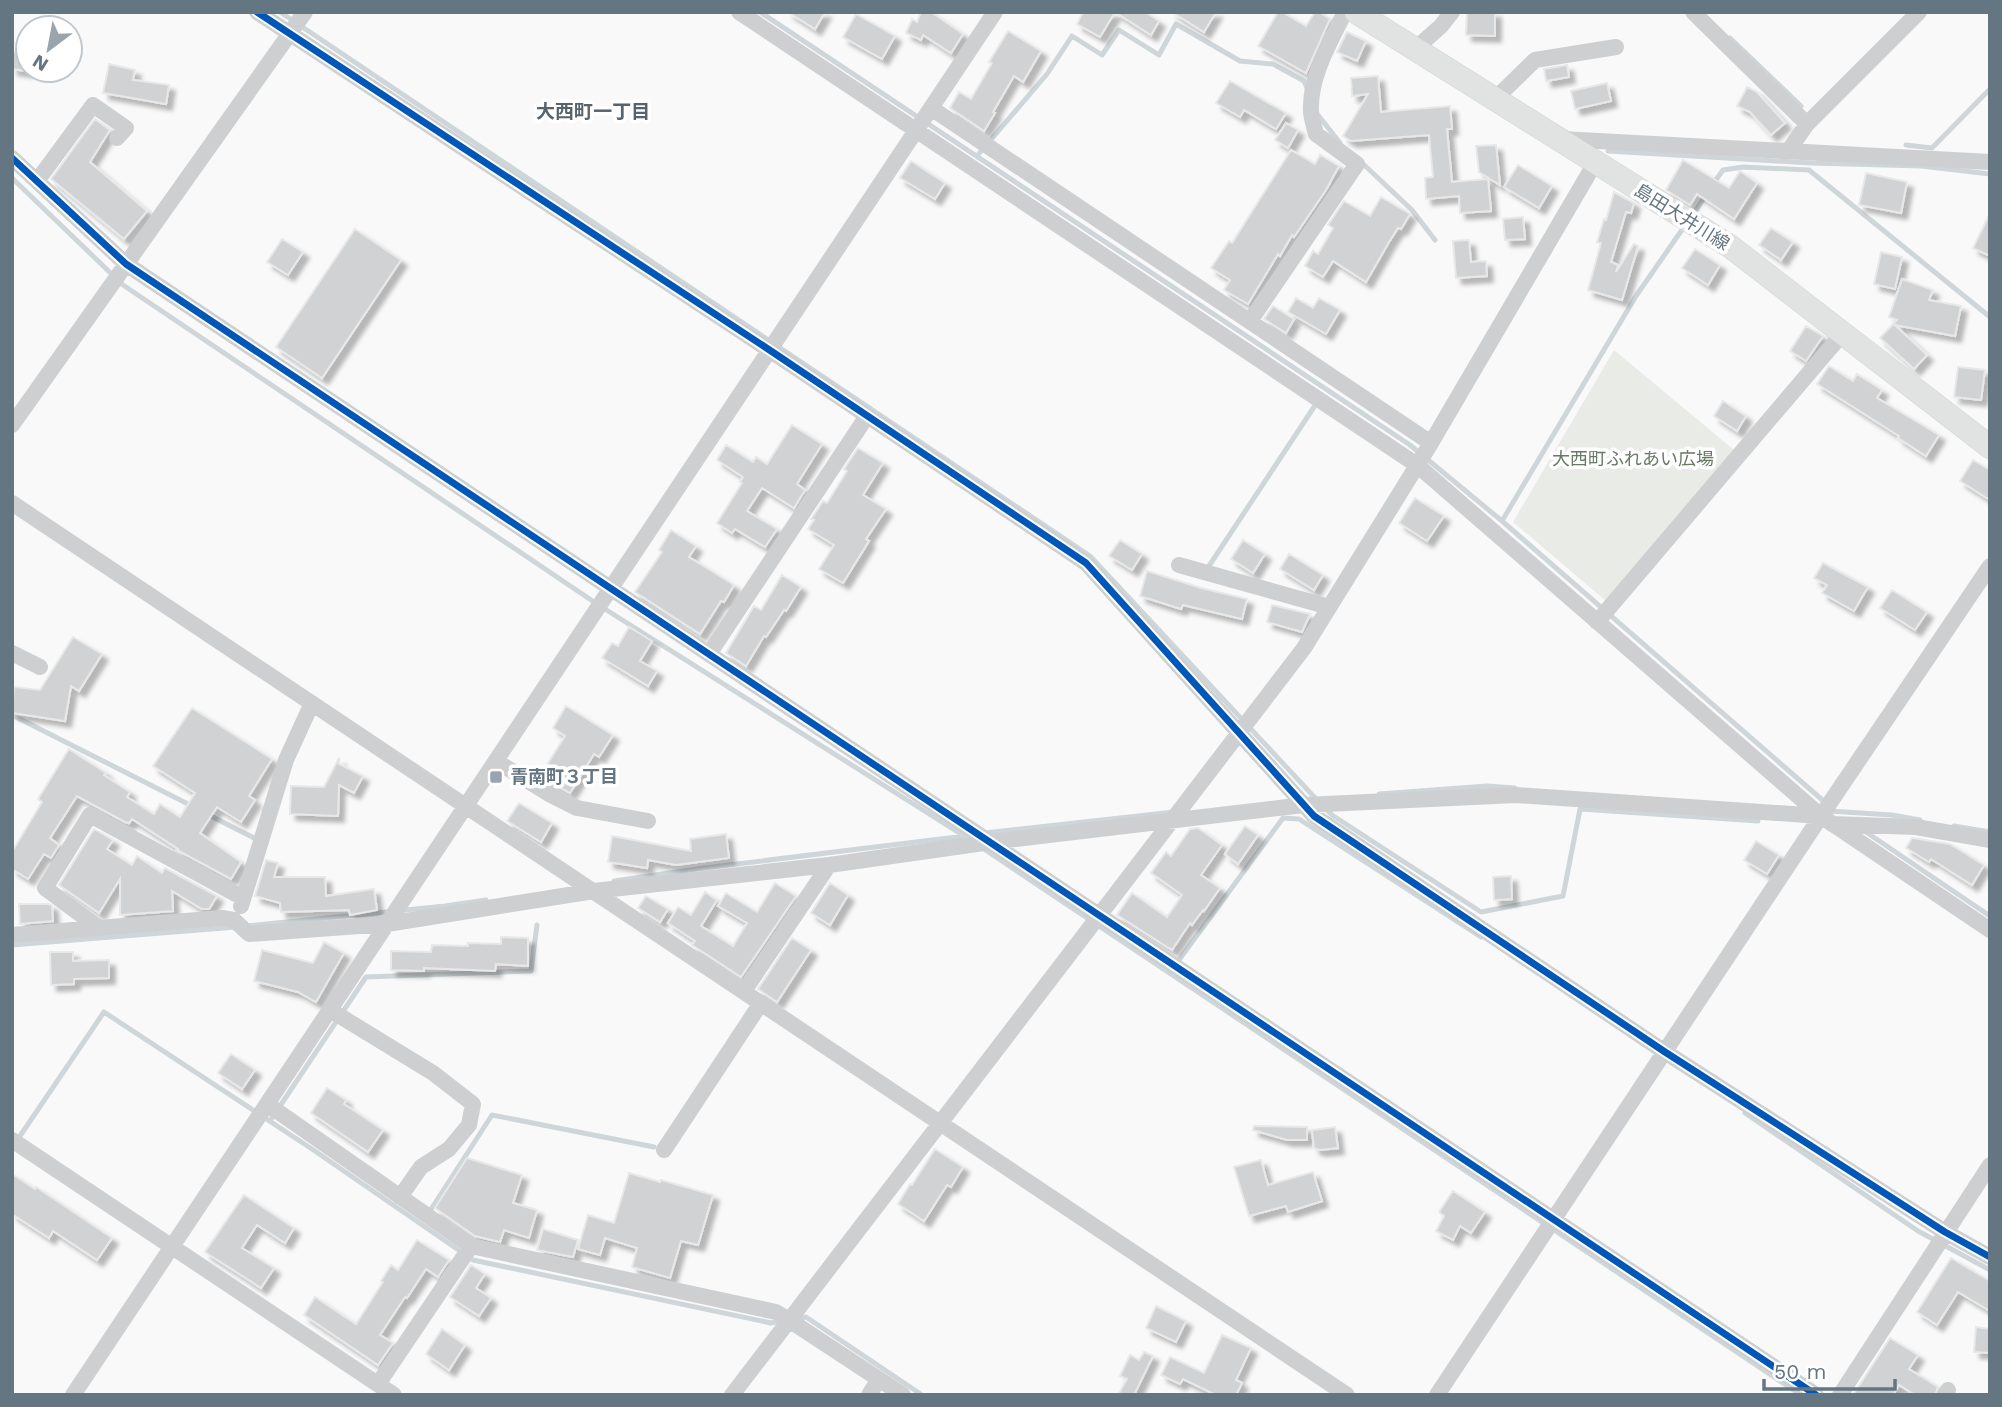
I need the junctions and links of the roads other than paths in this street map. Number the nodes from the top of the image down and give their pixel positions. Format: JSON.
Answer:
{"nodes":[{"id":1,"x":257,"y":12,"type":"edge"},
{"id":2,"x":305,"y":12,"type":"edge"},
{"id":3,"x":739,"y":12,"type":"edge"},
{"id":4,"x":995,"y":12,"type":"edge"},
{"id":5,"x":1452,"y":12,"type":"edge"},
{"id":6,"x":1693,"y":12,"type":"edge"},
{"id":7,"x":1919,"y":12,"type":"edge"},
{"id":8,"x":1355,"y":13,"type":"edge"},
{"id":9,"x":289,"y":34,"type":"junction"},
{"id":10,"x":1616,"y":47,"type":"dead end"},
{"id":11,"x":1415,"y":49,"type":"junction"},
{"id":12,"x":1494,"y":99,"type":"junction"},
{"id":13,"x":931,"y":108,"type":"junction"},
{"id":14,"x":1807,"y":124,"type":"junction"},
{"id":15,"x":915,"y":131,"type":"junction"},
{"id":16,"x":117,"y":138,"type":"dead end"},
{"id":17,"x":1558,"y":139,"type":"junction"},
{"id":18,"x":1789,"y":150,"type":"junction"},
{"id":19,"x":12,"y":158,"type":"edge"},
{"id":20,"x":1990,"y":162,"type":"edge"},
{"id":21,"x":1595,"y":163,"type":"junction"},
{"id":22,"x":37,"y":181,"type":"junction"},
{"id":23,"x":126,"y":264,"type":"junction"},
{"id":24,"x":1250,"y":321,"type":"junction"},
{"id":25,"x":1843,"y":332,"type":"junction"},
{"id":26,"x":771,"y":351,"type":"junction"},
{"id":27,"x":867,"y":416,"type":"junction"},
{"id":28,"x":12,"y":425,"type":"edge"},
{"id":29,"x":1431,"y":443,"type":"junction"},
{"id":30,"x":1990,"y":447,"type":"edge"},
{"id":31,"x":1417,"y":465,"type":"junction"},
{"id":32,"x":12,"y":503,"type":"edge"},
{"id":33,"x":1179,"y":565,"type":"dead end"},
{"id":34,"x":1990,"y":566,"type":"edge"},
{"id":35,"x":611,"y":589,"type":"junction"},
{"id":36,"x":1329,"y":607,"type":"junction"},
{"id":37,"x":1597,"y":622,"type":"junction"},
{"id":38,"x":12,"y":653,"type":"edge"},
{"id":39,"x":709,"y":654,"type":"junction"},
{"id":40,"x":40,"y":667,"type":"dead end"},
{"id":41,"x":312,"y":703,"type":"junction"},
{"id":42,"x":1238,"y":733,"type":"junction"},
{"id":43,"x":496,"y":761,"type":"junction"},
{"id":44,"x":1304,"y":805,"type":"junction"},
{"id":45,"x":466,"y":806,"type":"junction"},
{"id":46,"x":1173,"y":819,"type":"junction"},
{"id":47,"x":1826,"y":820,"type":"junction"},
{"id":48,"x":648,"y":821,"type":"dead end"},
{"id":49,"x":1990,"y":840,"type":"edge"},
{"id":50,"x":991,"y":842,"type":"junction"},
{"id":51,"x":829,"y":865,"type":"junction"},
{"id":52,"x":594,"y":891,"type":"junction"},
{"id":53,"x":243,"y":898,"type":"junction"},
{"id":54,"x":1100,"y":914,"type":"junction"},
{"id":55,"x":238,"y":922,"type":"junction"},
{"id":56,"x":387,"y":924,"type":"junction"},
{"id":57,"x":99,"y":928,"type":"junction"},
{"id":58,"x":1990,"y":930,"type":"edge"},
{"id":59,"x":12,"y":935,"type":"edge"},
{"id":60,"x":744,"y":992,"type":"junction"},
{"id":61,"x":761,"y":1003,"type":"junction"},
{"id":62,"x":330,"y":1010,"type":"junction"},
{"id":63,"x":1665,"y":1052,"type":"junction"},
{"id":64,"x":267,"y":1104,"type":"junction"},
{"id":65,"x":941,"y":1123,"type":"junction"},
{"id":66,"x":12,"y":1140,"type":"edge"},
{"id":67,"x":664,"y":1150,"type":"dead end"},
{"id":68,"x":1990,"y":1165,"type":"edge"},
{"id":69,"x":400,"y":1197,"type":"junction"},
{"id":70,"x":1553,"y":1218,"type":"junction"},
{"id":71,"x":1945,"y":1232,"type":"junction"},
{"id":72,"x":173,"y":1246,"type":"junction"},
{"id":73,"x":471,"y":1246,"type":"junction"},
{"id":74,"x":1990,"y":1257,"type":"edge"},
{"id":75,"x":789,"y":1320,"type":"junction"},
{"id":76,"x":879,"y":1379,"type":"junction"},
{"id":77,"x":378,"y":1384,"type":"junction"},
{"id":78,"x":73,"y":1395,"type":"edge"},
{"id":79,"x":394,"y":1395,"type":"edge"},
{"id":80,"x":732,"y":1395,"type":"edge"},
{"id":81,"x":869,"y":1395,"type":"edge"},
{"id":82,"x":903,"y":1395,"type":"edge"},
{"id":83,"x":1347,"y":1395,"type":"edge"},
{"id":84,"x":1437,"y":1395,"type":"edge"},
{"id":85,"x":1816,"y":1395,"type":"edge"},
{"id":86,"x":1840,"y":1395,"type":"edge"}],
"edges":[{"from":1,"to":9,"type":"street"},
{"from":2,"to":9,"type":"street"},
{"from":3,"to":15,"type":"street"},
{"from":4,"to":13,"type":"street"},
{"from":5,"to":11,"type":"street"},
{"from":6,"to":14,"type":"street"},
{"from":7,"to":14,"type":"street"},
{"from":8,"to":11,"type":"main road","name":"島田大井川線"},
{"from":8,"to":24,"type":"street"},
{"from":9,"to":23,"type":"street"},
{"from":9,"to":26,"type":"street"},
{"from":10,"to":12,"type":"street"},
{"from":11,"to":12,"type":"main road","name":"島田大井川線"},
{"from":12,"to":17,"type":"main road","name":"島田大井川線"},
{"from":13,"to":15,"type":"street"},
{"from":13,"to":24,"type":"street"},
{"from":14,"to":18,"type":"street"},
{"from":15,"to":26,"type":"street"},
{"from":15,"to":31,"type":"street"},
{"from":16,"to":22,"type":"street"},
{"from":17,"to":18,"type":"street"},
{"from":17,"to":21,"type":"main road","name":"島田大井川線"},
{"from":18,"to":20,"type":"street"},
{"from":19,"to":22,"type":"street"},
{"from":21,"to":25,"type":"main road","name":"島田大井川線"},
{"from":21,"to":29,"type":"street"},
{"from":22,"to":23,"type":"street"},
{"from":23,"to":28,"type":"street"},
{"from":23,"to":35,"type":"street"},
{"from":24,"to":29,"type":"street"},
{"from":25,"to":30,"type":"main road","name":"島田大井川線"},
{"from":25,"to":37,"type":"street"},
{"from":26,"to":27,"type":"street"},
{"from":26,"to":35,"type":"street"},
{"from":27,"to":39,"type":"street"},
{"from":27,"to":42,"type":"street"},
{"from":29,"to":31,"type":"street"},
{"from":31,"to":36,"type":"street"},
{"from":31,"to":37,"type":"street"},
{"from":32,"to":41,"type":"street"},
{"from":33,"to":36,"type":"street"},
{"from":34,"to":47,"type":"street"},
{"from":35,"to":39,"type":"street"},
{"from":35,"to":43,"type":"street"},
{"from":36,"to":42,"type":"street"},
{"from":37,"to":47,"type":"street"},
{"from":38,"to":40,"type":"street"},
{"from":39,"to":50,"type":"street"},
{"from":41,"to":45,"type":"street"},
{"from":41,"to":53,"type":"street"},
{"from":42,"to":44,"type":"street"},
{"from":42,"to":46,"type":"street"},
{"from":43,"to":45,"type":"street"},
{"from":43,"to":48,"type":"street"},
{"from":44,"to":46,"type":"street"},
{"from":44,"to":47,"type":"street"},
{"from":44,"to":63,"type":"street"},
{"from":45,"to":52,"type":"street"},
{"from":45,"to":56,"type":"street"},
{"from":46,"to":50,"type":"street"},
{"from":46,"to":54,"type":"street"},
{"from":47,"to":49,"type":"street"},
{"from":47,"to":58,"type":"street"},
{"from":47,"to":63,"type":"street"},
{"from":50,"to":51,"type":"street"},
{"from":50,"to":54,"type":"street"},
{"from":51,"to":52,"type":"street"},
{"from":51,"to":60,"type":"street"},
{"from":52,"to":56,"type":"street"},
{"from":52,"to":60,"type":"street"},
{"from":53,"to":55,"type":"street"},
{"from":53,"to":57,"type":"street"},
{"from":54,"to":65,"type":"street"},
{"from":54,"to":70,"type":"street"},
{"from":55,"to":56,"type":"street"},
{"from":55,"to":57,"type":"street"},
{"from":56,"to":62,"type":"street"},
{"from":57,"to":59,"type":"street"},
{"from":60,"to":61,"type":"street"},
{"from":61,"to":65,"type":"street"},
{"from":61,"to":67,"type":"street"},
{"from":62,"to":64,"type":"street"},
{"from":62,"to":69,"type":"street"},
{"from":63,"to":70,"type":"street"},
{"from":63,"to":71,"type":"street"},
{"from":64,"to":69,"type":"street"},
{"from":64,"to":72,"type":"street"},
{"from":65,"to":75,"type":"street"},
{"from":65,"to":83,"type":"street"},
{"from":66,"to":72,"type":"street"},
{"from":68,"to":71,"type":"street"},
{"from":69,"to":73,"type":"street"},
{"from":70,"to":84,"type":"street"},
{"from":70,"to":85,"type":"street"},
{"from":71,"to":74,"type":"street"},
{"from":71,"to":86,"type":"street"},
{"from":72,"to":77,"type":"street"},
{"from":72,"to":78,"type":"street"},
{"from":73,"to":75,"type":"street"},
{"from":73,"to":77,"type":"street"},
{"from":75,"to":76,"type":"street"},
{"from":75,"to":80,"type":"street"},
{"from":76,"to":81,"type":"street"},
{"from":76,"to":82,"type":"street"},
{"from":77,"to":79,"type":"street"}]}
